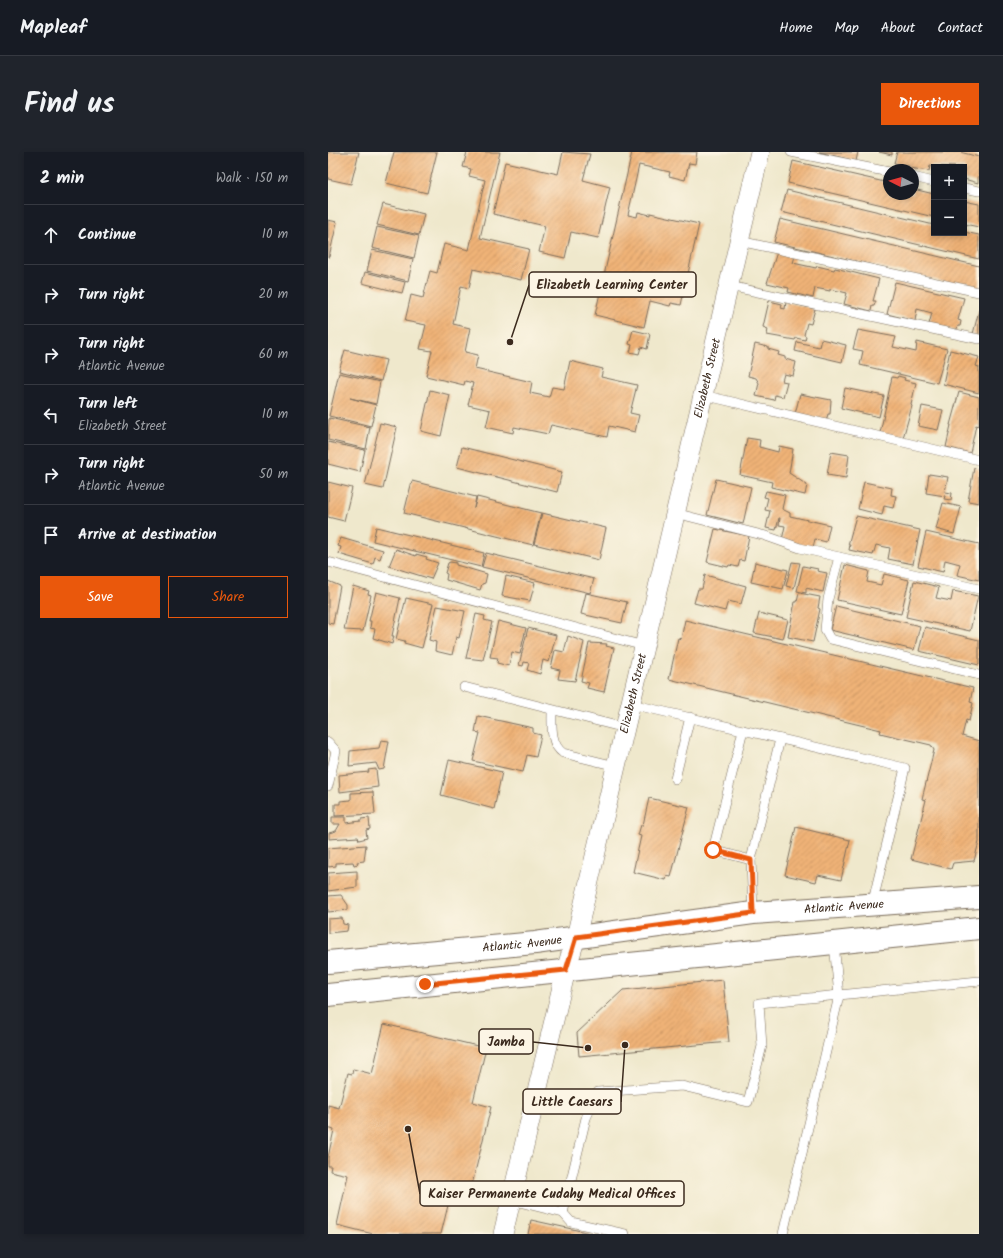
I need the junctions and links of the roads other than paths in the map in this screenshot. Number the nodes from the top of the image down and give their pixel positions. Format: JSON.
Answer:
{"nodes":[{"id":1,"x":760,"y":152,"type":"edge"},
{"id":2,"x":791,"y":152,"type":"edge"},
{"id":3,"x":883,"y":171,"type":"edge"},
{"id":4,"x":919,"y":178,"type":"edge"},
{"id":5,"x":931,"y":181,"type":"edge"},
{"id":6,"x":967,"y":189,"type":"edge"},
{"id":7,"x":979,"y":191,"type":"edge"},
{"id":8,"x":739,"y":241,"type":"junction"},
{"id":9,"x":729,"y":286,"type":"junction"},
{"id":10,"x":979,"y":292,"type":"edge"},
{"id":11,"x":979,"y":339,"type":"edge"},
{"id":12,"x":703,"y":395,"type":"junction"},
{"id":13,"x":979,"y":460,"type":"edge"},
{"id":14,"x":675,"y":513,"type":"junction"},
{"id":15,"x":839,"y":557,"type":"junction"},
{"id":16,"x":328,"y":562,"type":"edge"},
{"id":17,"x":979,"y":588,"type":"edge"},
{"id":18,"x":644,"y":646,"type":"junction"},
{"id":19,"x":979,"y":676,"type":"edge"},
{"id":20,"x":464,"y":687,"type":"dead end"},
{"id":21,"x":631,"y":704,"type":"junction"},
{"id":22,"x":552,"y":710,"type":"junction"},
{"id":23,"x":690,"y":717,"type":"junction"},
{"id":24,"x":625,"y":728,"type":"junction"},
{"id":25,"x":743,"y":730,"type":"junction"},
{"id":26,"x":780,"y":739,"type":"junction"},
{"id":27,"x":328,"y":742,"type":"edge"},
{"id":28,"x":616,"y":766,"type":"junction"},
{"id":29,"x":675,"y":779,"type":"dead end"},
{"id":30,"x":328,"y":786,"type":"edge"},
{"id":31,"x":751,"y":860,"type":"junction"},
{"id":32,"x":979,"y":897,"type":"edge"},
{"id":33,"x":872,"y":905,"type":"junction"},
{"id":34,"x":753,"y":913,"type":"junction"},
{"id":35,"x":979,"y":928,"type":"edge"},
{"id":36,"x":576,"y":937,"type":"junction"},
{"id":37,"x":834,"y":943,"type":"junction"},
{"id":38,"x":328,"y":962,"type":"edge"},
{"id":39,"x":566,"y":970,"type":"junction"},
{"id":40,"x":979,"y":981,"type":"edge"},
{"id":41,"x":328,"y":995,"type":"edge"},
{"id":42,"x":839,"y":996,"type":"junction"},
{"id":43,"x":511,"y":1200,"type":"junction"},
{"id":44,"x":563,"y":1213,"type":"junction"},
{"id":45,"x":503,"y":1234,"type":"edge"},
{"id":46,"x":625,"y":1234,"type":"edge"},
{"id":47,"x":782,"y":1234,"type":"edge"}],
"edges":[{"from":1,"to":8,"type":"street","name":"Elizabeth Street"},
{"from":2,"to":3,"type":"lane"},
{"from":4,"to":5,"type":"lane"},
{"from":6,"to":7,"type":"lane"},
{"from":8,"to":9,"type":"street","name":"Elizabeth Street"},
{"from":8,"to":10,"type":"lane"},
{"from":9,"to":11,"type":"lane"},
{"from":9,"to":12,"type":"street","name":"Elizabeth Street"},
{"from":12,"to":13,"type":"lane"},
{"from":12,"to":14,"type":"street","name":"Elizabeth Street"},
{"from":14,"to":15,"type":"lane"},
{"from":14,"to":18,"type":"street","name":"Elizabeth Street"},
{"from":15,"to":17,"type":"lane"},
{"from":15,"to":19,"type":"lane"},
{"from":16,"to":18,"type":"lane"},
{"from":18,"to":21,"type":"street","name":"Elizabeth Street"},
{"from":20,"to":22,"type":"lane"},
{"from":21,"to":23,"type":"lane"},
{"from":21,"to":24,"type":"street","name":"Elizabeth Street"},
{"from":22,"to":24,"type":"lane"},
{"from":22,"to":28,"type":"lane"},
{"from":23,"to":25,"type":"lane"},
{"from":23,"to":29,"type":"lane"},
{"from":24,"to":28,"type":"street","name":"Elizabeth Street"},
{"from":25,"to":26,"type":"lane"},
{"from":25,"to":31,"type":"lane"},
{"from":26,"to":31,"type":"lane"},
{"from":26,"to":33,"type":"lane"},
{"from":27,"to":30,"type":"lane"},
{"from":28,"to":36,"type":"street","name":"Elizabeth Street"},
{"from":31,"to":34,"type":"lane"},
{"from":32,"to":33,"type":"main road","name":"Atlantic Avenue"},
{"from":33,"to":34,"type":"main road","name":"Atlantic Avenue"},
{"from":34,"to":36,"type":"main road","name":"Atlantic Avenue"},
{"from":35,"to":37,"type":"main road"},
{"from":36,"to":38,"type":"main road","name":"Atlantic Avenue"},
{"from":36,"to":39,"type":"street","name":"Elizabeth Street"},
{"from":37,"to":39,"type":"main road"},
{"from":37,"to":42,"type":"lane"},
{"from":39,"to":41,"type":"main road"},
{"from":39,"to":43,"type":"street","name":"Elizabeth Street"},
{"from":40,"to":42,"type":"lane"},
{"from":42,"to":44,"type":"lane"},
{"from":42,"to":47,"type":"lane"},
{"from":43,"to":44,"type":"lane"},
{"from":43,"to":45,"type":"street","name":"Elizabeth Street"},
{"from":44,"to":46,"type":"lane"}]}
